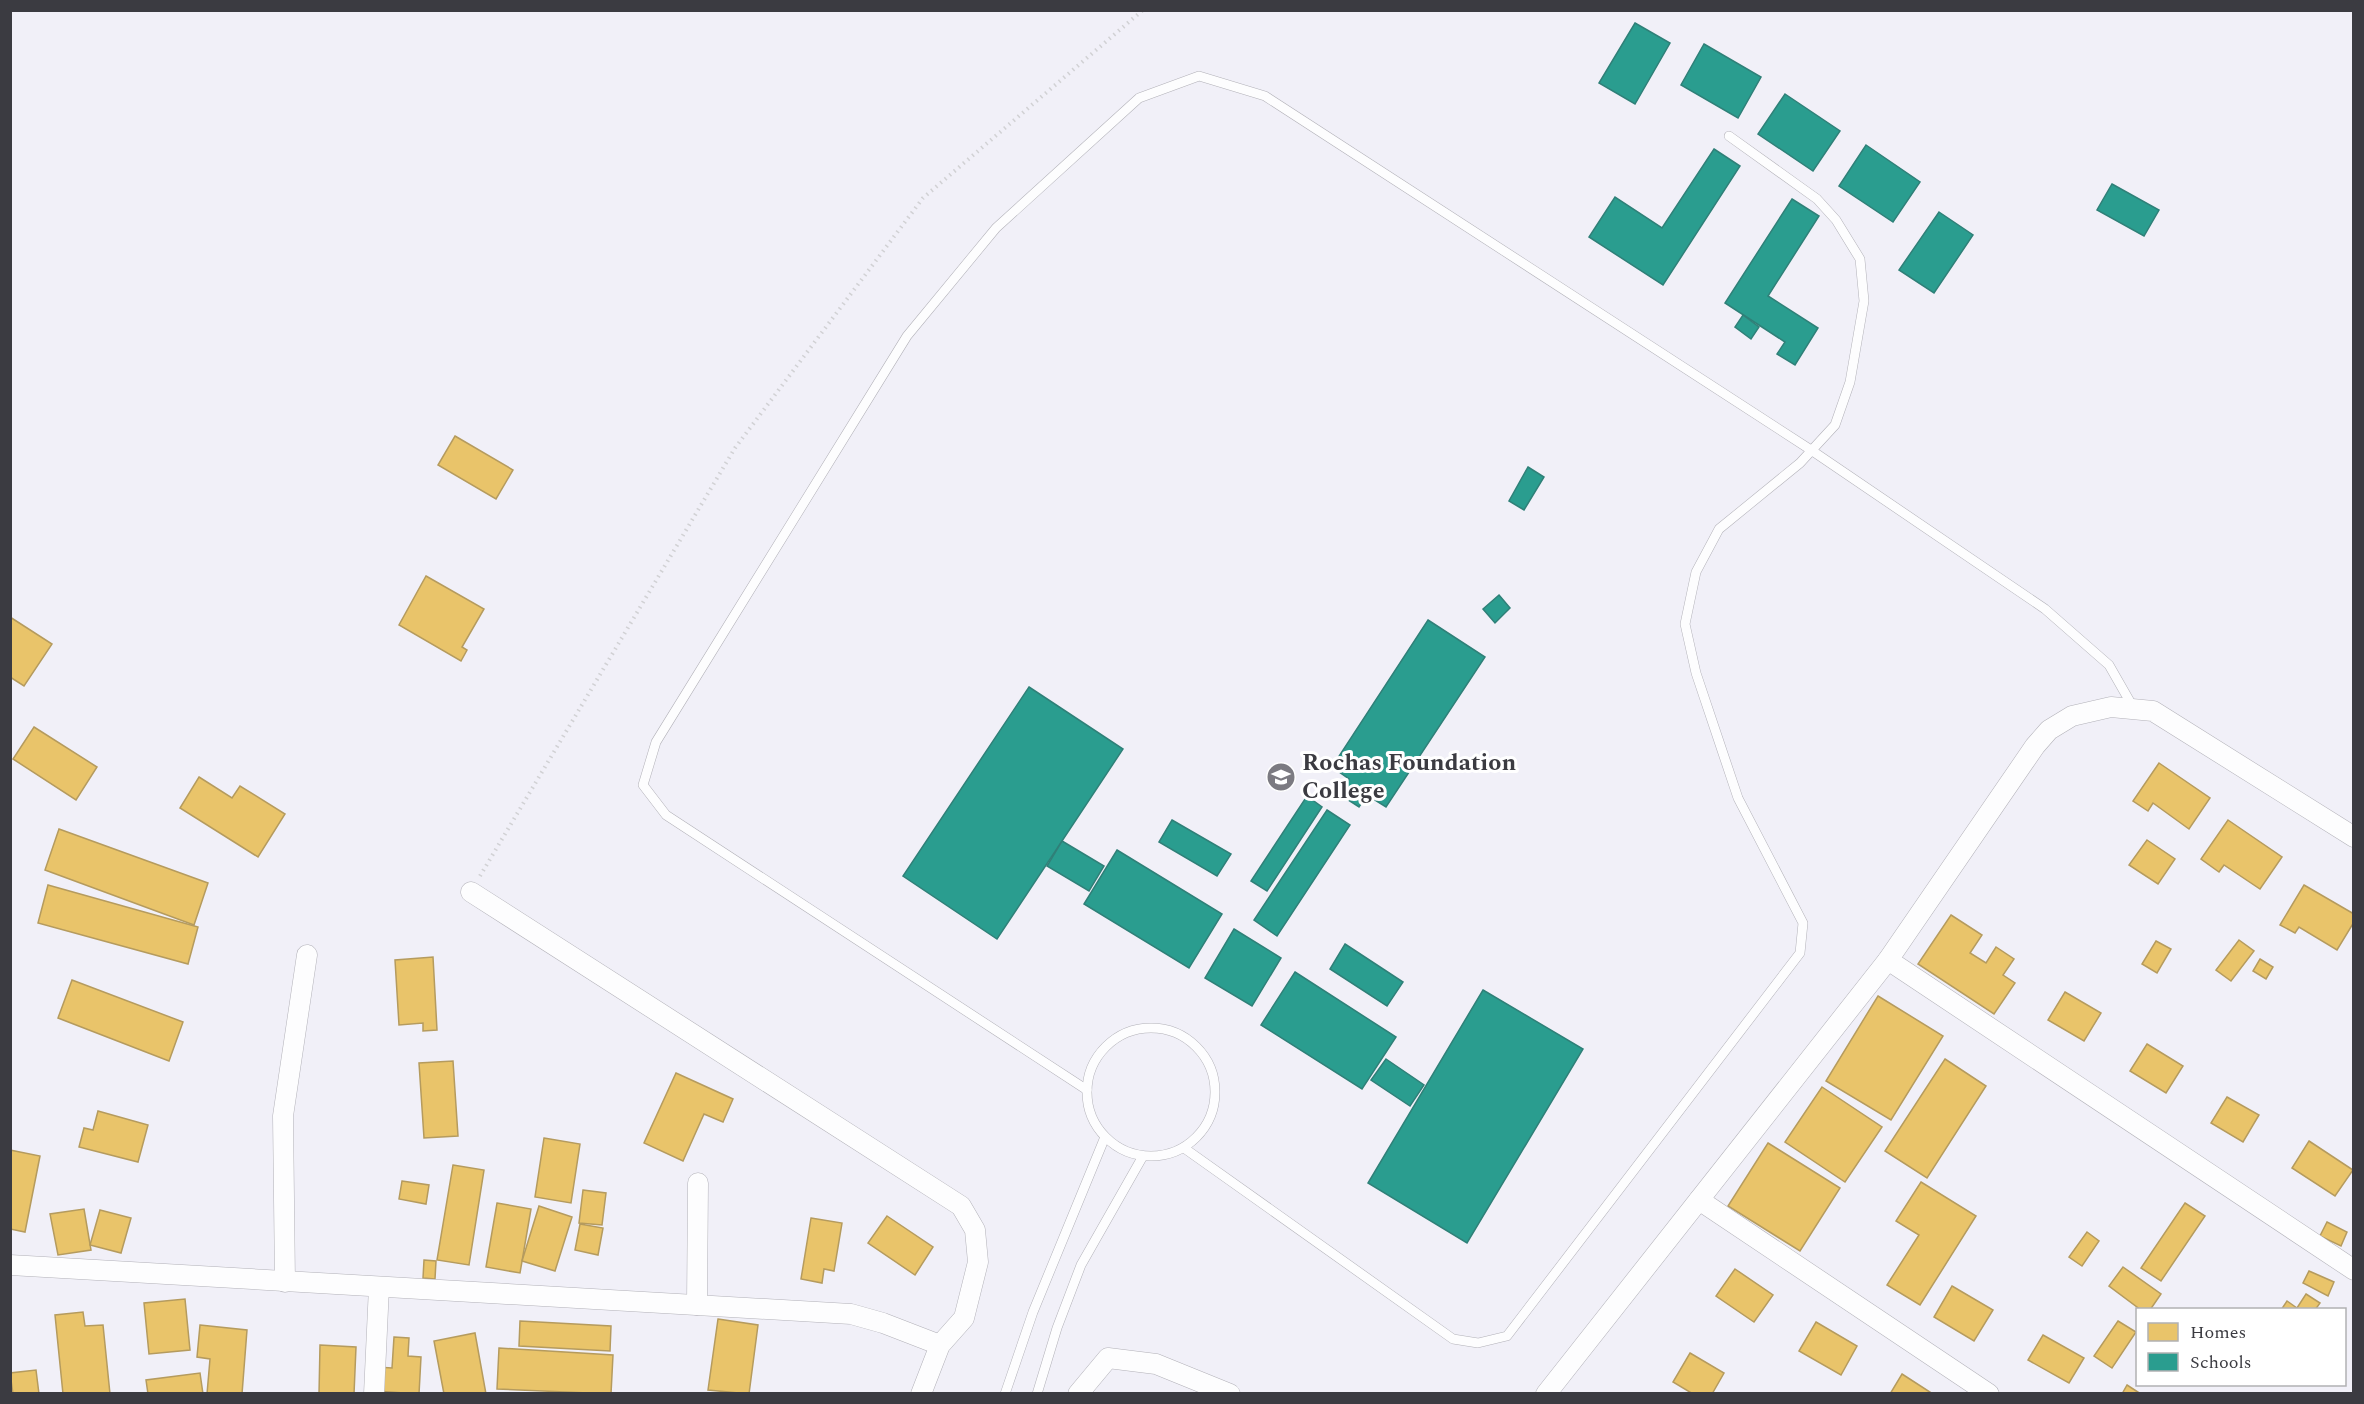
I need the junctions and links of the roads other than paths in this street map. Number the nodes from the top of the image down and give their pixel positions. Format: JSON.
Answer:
{"nodes":[{"id":1,"x":1729,"y":136,"type":"dead end"},
{"id":2,"x":1811,"y":450,"type":"junction"},
{"id":3,"x":2134,"y":709,"type":"junction"},
{"id":4,"x":2354,"y":837,"type":"edge"},
{"id":5,"x":471,"y":892,"type":"road end"},
{"id":6,"x":307,"y":955,"type":"dead end"},
{"id":7,"x":1888,"y":960,"type":"junction"},
{"id":8,"x":1087,"y":1090,"type":"junction"},
{"id":9,"x":1105,"y":1137,"type":"junction"},
{"id":10,"x":1184,"y":1149,"type":"junction"},
{"id":11,"x":1143,"y":1156,"type":"junction"},
{"id":12,"x":698,"y":1184,"type":"dead end"},
{"id":13,"x":1699,"y":1200,"type":"junction"},
{"id":14,"x":10,"y":1265,"type":"edge"},
{"id":15,"x":2354,"y":1270,"type":"edge"},
{"id":16,"x":285,"y":1282,"type":"junction"},
{"id":17,"x":379,"y":1287,"type":"junction"},
{"id":18,"x":698,"y":1305,"type":"junction"},
{"id":19,"x":940,"y":1345,"type":"junction"},
{"id":20,"x":374,"y":1394,"type":"edge"},
{"id":21,"x":921,"y":1394,"type":"edge"},
{"id":22,"x":1005,"y":1394,"type":"edge"},
{"id":23,"x":1037,"y":1394,"type":"edge"},
{"id":24,"x":1078,"y":1394,"type":"edge"},
{"id":25,"x":1230,"y":1394,"type":"edge"},
{"id":26,"x":1546,"y":1394,"type":"edge"},
{"id":27,"x":1989,"y":1394,"type":"edge"}],
"edges":[{"from":1,"to":2,"type":"lane"},
{"from":2,"to":3,"type":"lane"},
{"from":2,"to":8,"type":"lane"},
{"from":2,"to":10,"type":"lane"},
{"from":3,"to":4,"type":"street"},
{"from":3,"to":7,"type":"street"},
{"from":5,"to":19,"type":"street"},
{"from":6,"to":16,"type":"street"},
{"from":7,"to":13,"type":"street"},
{"from":7,"to":15,"type":"street"},
{"from":8,"to":9,"type":"lane"},
{"from":8,"to":10,"type":"lane"},
{"from":9,"to":11,"type":"lane"},
{"from":9,"to":22,"type":"lane"},
{"from":10,"to":11,"type":"lane"},
{"from":11,"to":23,"type":"lane"},
{"from":12,"to":18,"type":"street"},
{"from":13,"to":26,"type":"street"},
{"from":13,"to":27,"type":"street"},
{"from":14,"to":16,"type":"street"},
{"from":16,"to":17,"type":"street"},
{"from":17,"to":18,"type":"street"},
{"from":17,"to":20,"type":"street"},
{"from":18,"to":19,"type":"street"},
{"from":19,"to":21,"type":"street"},
{"from":24,"to":25,"type":"street"}]}
